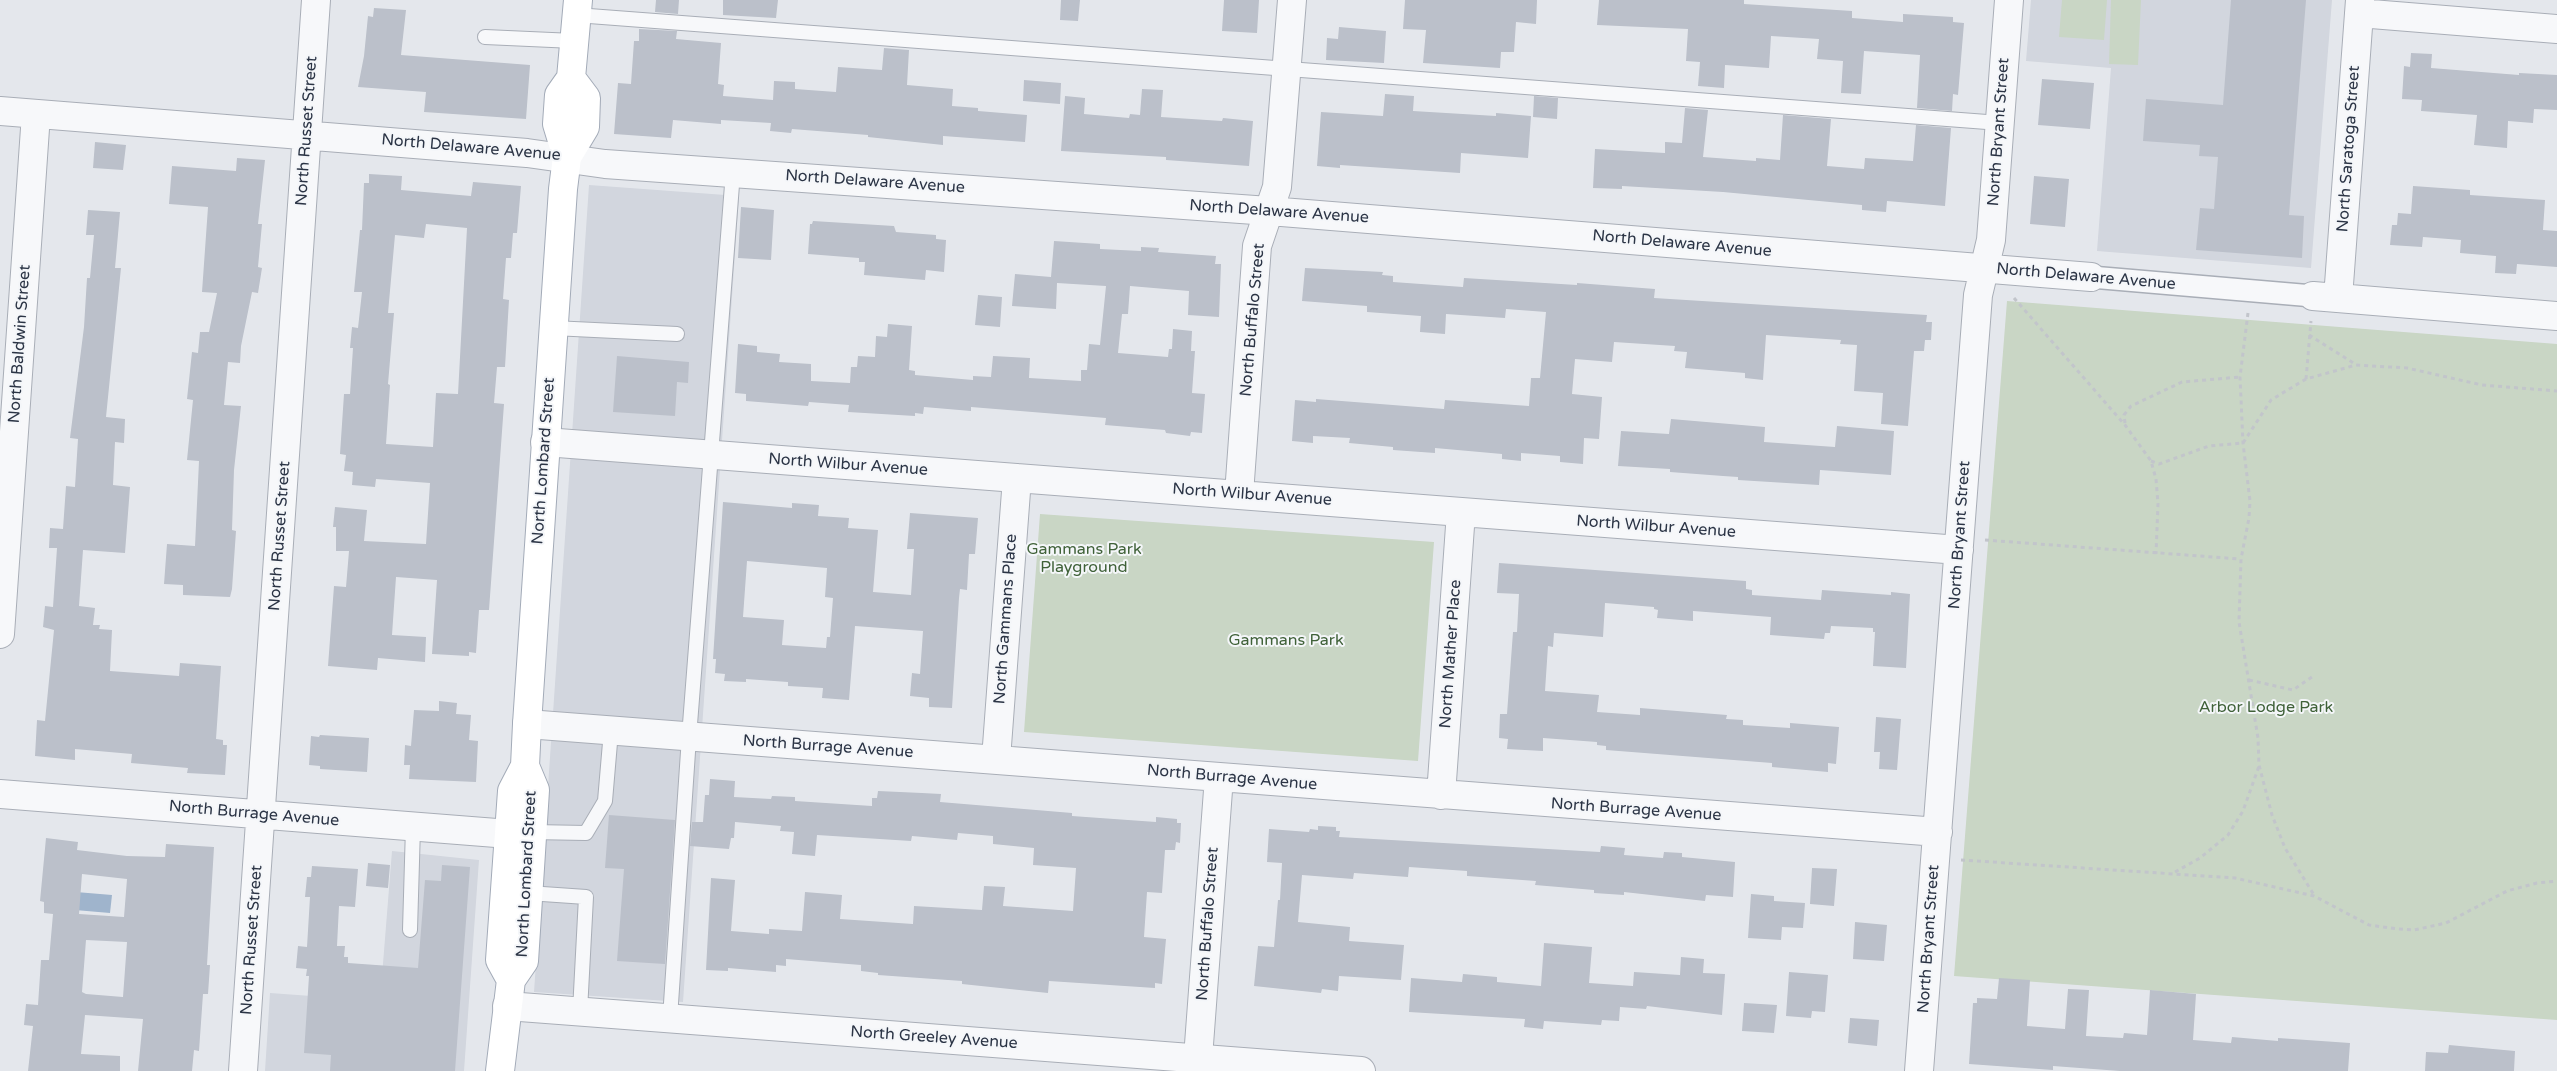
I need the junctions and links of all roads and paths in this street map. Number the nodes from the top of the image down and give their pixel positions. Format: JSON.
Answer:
{"nodes":[{"id":1,"x":316,"y":0,"type":"edge"},
{"id":2,"x":1292,"y":0,"type":"edge"},
{"id":3,"x":2009,"y":0,"type":"edge"},
{"id":4,"x":2359,"y":6,"type":"edge"},
{"id":5,"x":576,"y":19,"type":"edge"},
{"id":6,"x":2557,"y":29,"type":"edge"},
{"id":7,"x":485,"y":37,"type":"dead end"},
{"id":8,"x":1286,"y":69,"type":"junction"},
{"id":9,"x":0,"y":112,"type":"edge"},
{"id":10,"x":36,"y":114,"type":"junction"},
{"id":11,"x":2000,"y":123,"type":"junction"},
{"id":12,"x":307,"y":134,"type":"junction"},
{"id":13,"x":567,"y":157,"type":"junction"},
{"id":14,"x":733,"y":172,"type":"junction"},
{"id":15,"x":1269,"y":211,"type":"junction"},
{"id":16,"x":1984,"y":269,"type":"junction"},
{"id":17,"x":2091,"y":278,"type":"joint"},
{"id":18,"x":2250,"y":290,"type":"junction"},
{"id":19,"x":2326,"y":296,"type":"junction"},
{"id":20,"x":2557,"y":316,"type":"edge"},
{"id":21,"x":553,"y":328,"type":"junction"},
{"id":22,"x":677,"y":334,"type":"dead end"},
{"id":23,"x":2309,"y":335,"type":"junction"},
{"id":24,"x":2356,"y":365,"type":"junction"},
{"id":25,"x":2240,"y":377,"type":"junction"},
{"id":26,"x":2306,"y":379,"type":"junction"},
{"id":27,"x":2557,"y":391,"type":"edge"},
{"id":28,"x":2125,"y":425,"type":"junction"},
{"id":29,"x":545,"y":442,"type":"junction"},
{"id":30,"x":2242,"y":443,"type":"junction"},
{"id":31,"x":710,"y":454,"type":"junction"},
{"id":32,"x":2151,"y":461,"type":"junction"},
{"id":33,"x":1017,"y":478,"type":"junction"},
{"id":34,"x":1239,"y":494,"type":"junction"},
{"id":35,"x":1461,"y":512,"type":"junction"},
{"id":36,"x":1959,"y":544,"type":"junction"},
{"id":37,"x":2156,"y":554,"type":"junction"},
{"id":38,"x":2241,"y":559,"type":"junction"},
{"id":39,"x":0,"y":634,"type":"edge"},
{"id":40,"x":2312,"y":677,"type":"dead end"},
{"id":41,"x":2249,"y":680,"type":"junction"},
{"id":42,"x":527,"y":724,"type":"junction"},
{"id":43,"x":611,"y":731,"type":"junction"},
{"id":44,"x":689,"y":737,"type":"junction"},
{"id":45,"x":996,"y":759,"type":"junction"},
{"id":46,"x":2259,"y":765,"type":"junction"},
{"id":47,"x":1219,"y":777,"type":"junction"},
{"id":48,"x":0,"y":794,"type":"edge"},
{"id":49,"x":1440,"y":796,"type":"junction"},
{"id":50,"x":262,"y":815,"type":"junction"},
{"id":51,"x":413,"y":827,"type":"junction"},
{"id":52,"x":1938,"y":832,"type":"junction"},
{"id":53,"x":520,"y":833,"type":"junction"},
{"id":54,"x":1935,"y":858,"type":"junction"},
{"id":55,"x":2174,"y":872,"type":"junction"},
{"id":56,"x":2557,"y":881,"type":"edge"},
{"id":57,"x":528,"y":893,"type":"junction"},
{"id":58,"x":2314,"y":896,"type":"junction"},
{"id":59,"x":410,"y":930,"type":"dead end"},
{"id":60,"x":509,"y":993,"type":"junction"},
{"id":61,"x":580,"y":1011,"type":"junction"},
{"id":62,"x":670,"y":1018,"type":"junction"},
{"id":63,"x":1198,"y":1065,"type":"edge"},
{"id":64,"x":243,"y":1071,"type":"edge"},
{"id":65,"x":500,"y":1071,"type":"edge"},
{"id":66,"x":1361,"y":1071,"type":"edge"},
{"id":67,"x":1919,"y":1071,"type":"edge"}],
"edges":[{"from":1,"to":12,"type":"street","name":"North Russet Street"},
{"from":2,"to":8,"type":"street","name":"North Buffalo Street"},
{"from":3,"to":11,"type":"street","name":"North Bryant Street"},
{"from":4,"to":6,"type":"street"},
{"from":4,"to":19,"type":"street","name":"North Saratoga Street"},
{"from":5,"to":7,"type":"lane"},
{"from":5,"to":8,"type":"lane"},
{"from":5,"to":13,"type":"main road","name":"North Lombard Street"},
{"from":8,"to":11,"type":"lane"},
{"from":8,"to":15,"type":"street","name":"North Buffalo Street"},
{"from":9,"to":10,"type":"street","name":"North Delaware Avenue"},
{"from":10,"to":12,"type":"street","name":"North Delaware Avenue"},
{"from":10,"to":39,"type":"street","name":"North Baldwin Street"},
{"from":11,"to":16,"type":"street","name":"North Bryant Street"},
{"from":12,"to":13,"type":"street","name":"North Delaware Avenue"},
{"from":12,"to":50,"type":"street","name":"North Russet Street"},
{"from":13,"to":14,"type":"street","name":"North Delaware Avenue"},
{"from":13,"to":21,"type":"main road","name":"North Lombard Street"},
{"from":14,"to":15,"type":"street","name":"North Delaware Avenue"},
{"from":14,"to":31,"type":"lane"},
{"from":15,"to":16,"type":"street","name":"North Delaware Avenue"},
{"from":15,"to":34,"type":"street","name":"North Buffalo Street"},
{"from":16,"to":17,"type":"street","name":"North Delaware Avenue"},
{"from":16,"to":28,"type":"path"},
{"from":16,"to":36,"type":"street","name":"North Bryant Street"},
{"from":17,"to":18,"type":"street","name":"North Delaware Avenue"},
{"from":18,"to":19,"type":"street","name":"North Delaware Avenue"},
{"from":18,"to":25,"type":"path"},
{"from":19,"to":20,"type":"street","name":"North Delaware Avenue"},
{"from":19,"to":23,"type":"path"},
{"from":21,"to":22,"type":"lane"},
{"from":21,"to":29,"type":"main road","name":"North Lombard Street"},
{"from":23,"to":24,"type":"path"},
{"from":23,"to":26,"type":"path"},
{"from":24,"to":26,"type":"path"},
{"from":24,"to":27,"type":"path"},
{"from":25,"to":28,"type":"path"},
{"from":25,"to":30,"type":"path"},
{"from":26,"to":30,"type":"path"},
{"from":28,"to":32,"type":"path"},
{"from":29,"to":31,"type":"street","name":"North Wilbur Avenue"},
{"from":29,"to":42,"type":"main road","name":"North Lombard Street"},
{"from":30,"to":32,"type":"path"},
{"from":30,"to":38,"type":"path"},
{"from":31,"to":33,"type":"street","name":"North Wilbur Avenue"},
{"from":31,"to":44,"type":"lane"},
{"from":32,"to":37,"type":"path"},
{"from":33,"to":34,"type":"street","name":"North Wilbur Avenue"},
{"from":33,"to":45,"type":"street","name":"North Gammans Place"},
{"from":34,"to":35,"type":"street","name":"North Wilbur Avenue"},
{"from":35,"to":36,"type":"street","name":"North Wilbur Avenue"},
{"from":35,"to":49,"type":"street","name":"North Mather Place"},
{"from":36,"to":37,"type":"path"},
{"from":36,"to":52,"type":"street","name":"North Bryant Street"},
{"from":37,"to":38,"type":"path"},
{"from":38,"to":41,"type":"path"},
{"from":40,"to":41,"type":"path"},
{"from":41,"to":46,"type":"path"},
{"from":42,"to":43,"type":"street","name":"North Burrage Avenue"},
{"from":42,"to":53,"type":"main road","name":"North Lombard Street"},
{"from":43,"to":44,"type":"street","name":"North Burrage Avenue"},
{"from":43,"to":53,"type":"lane"},
{"from":44,"to":45,"type":"street","name":"North Burrage Avenue"},
{"from":44,"to":62,"type":"lane"},
{"from":45,"to":47,"type":"street","name":"North Burrage Avenue"},
{"from":46,"to":55,"type":"path"},
{"from":46,"to":58,"type":"path"},
{"from":47,"to":49,"type":"street","name":"North Burrage Avenue"},
{"from":47,"to":63,"type":"street","name":"North Buffalo Street"},
{"from":48,"to":50,"type":"street","name":"North Burrage Avenue"},
{"from":49,"to":52,"type":"street","name":"North Burrage Avenue"},
{"from":50,"to":51,"type":"street","name":"North Burrage Avenue"},
{"from":50,"to":64,"type":"street","name":"North Russet Street"},
{"from":51,"to":53,"type":"street","name":"North Burrage Avenue"},
{"from":51,"to":59,"type":"lane"},
{"from":52,"to":54,"type":"street","name":"North Bryant Street"},
{"from":53,"to":57,"type":"main road","name":"North Lombard Street"},
{"from":53,"to":60,"type":"main road","name":"North Lombard Street"},
{"from":54,"to":55,"type":"path"},
{"from":54,"to":67,"type":"street","name":"North Bryant Street"},
{"from":55,"to":58,"type":"path"},
{"from":56,"to":58,"type":"path"},
{"from":57,"to":60,"type":"main road","name":"North Lombard Street"},
{"from":57,"to":61,"type":"lane"},
{"from":60,"to":61,"type":"street","name":"North Greeley Avenue"},
{"from":60,"to":65,"type":"main road","name":"North Lombard Street"},
{"from":61,"to":62,"type":"street","name":"North Greeley Avenue"},
{"from":62,"to":63,"type":"street","name":"North Greeley Avenue"},
{"from":63,"to":66,"type":"street","name":"North Greeley Avenue"}]}
